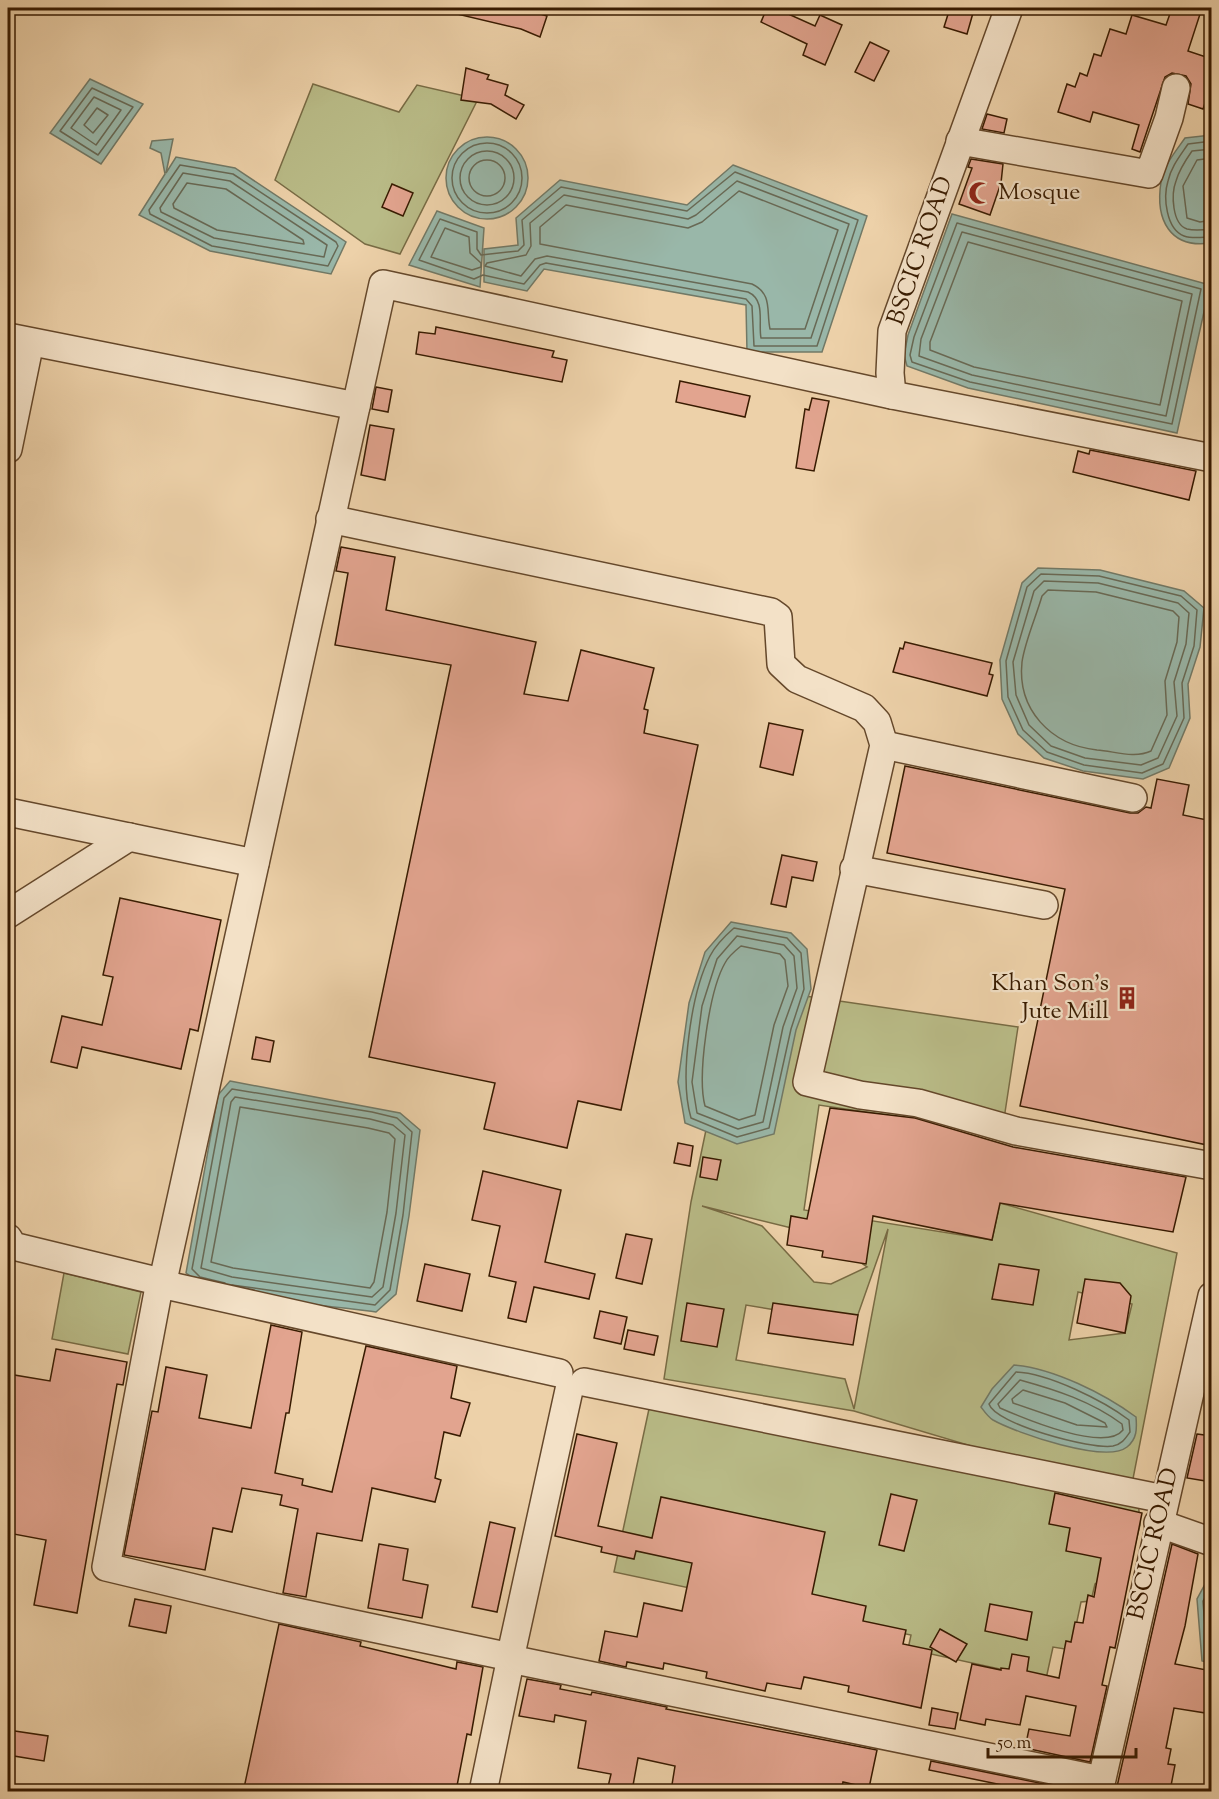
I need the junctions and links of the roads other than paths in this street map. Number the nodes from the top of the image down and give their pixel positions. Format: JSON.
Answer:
{"nodes":[{"id":1,"x":1009,"y":8,"type":"edge"},
{"id":2,"x":1176,"y":88,"type":"dead end"},
{"id":3,"x":960,"y":141,"type":"junction"},
{"id":4,"x":19,"y":339,"type":"edge"},
{"id":5,"x":892,"y":395,"type":"junction"},
{"id":6,"x":356,"y":406,"type":"junction"},
{"id":7,"x":8,"y":449,"type":"edge"},
{"id":8,"x":1212,"y":458,"type":"edge"},
{"id":9,"x":330,"y":519,"type":"junction"},
{"id":10,"x":884,"y":745,"type":"junction"},
{"id":11,"x":1133,"y":798,"type":"dead end"},
{"id":12,"x":8,"y":812,"type":"edge"},
{"id":13,"x":129,"y":837,"type":"junction"},
{"id":14,"x":255,"y":863,"type":"junction"},
{"id":15,"x":854,"y":869,"type":"junction"},
{"id":16,"x":1044,"y":905,"type":"dead end"},
{"id":17,"x":8,"y":914,"type":"edge"},
{"id":18,"x":1212,"y":1166,"type":"edge"},
{"id":19,"x":8,"y":1238,"type":"edge"},
{"id":20,"x":161,"y":1284,"type":"junction"},
{"id":21,"x":1212,"y":1296,"type":"edge"},
{"id":22,"x":571,"y":1382,"type":"junction"},
{"id":23,"x":1161,"y":1511,"type":"junction"},
{"id":24,"x":1212,"y":1542,"type":"edge"},
{"id":25,"x":511,"y":1657,"type":"junction"},
{"id":26,"x":1100,"y":1786,"type":"edge"},
{"id":27,"x":483,"y":1791,"type":"edge"}],
"edges":[{"from":1,"to":3,"type":"street","name":"BSCIC ROAD"},
{"from":2,"to":3,"type":"street"},
{"from":3,"to":5,"type":"street","name":"BSCIC ROAD"},
{"from":4,"to":6,"type":"street"},
{"from":4,"to":7,"type":"street"},
{"from":5,"to":6,"type":"street"},
{"from":5,"to":8,"type":"street"},
{"from":6,"to":9,"type":"street"},
{"from":9,"to":10,"type":"street"},
{"from":9,"to":14,"type":"street"},
{"from":10,"to":11,"type":"street"},
{"from":10,"to":15,"type":"street"},
{"from":12,"to":13,"type":"street"},
{"from":13,"to":14,"type":"street"},
{"from":13,"to":17,"type":"street"},
{"from":14,"to":20,"type":"street"},
{"from":15,"to":16,"type":"street"},
{"from":15,"to":18,"type":"street"},
{"from":19,"to":20,"type":"street"},
{"from":20,"to":22,"type":"street"},
{"from":20,"to":25,"type":"street"},
{"from":21,"to":23,"type":"street","name":"BSCIC ROAD"},
{"from":22,"to":23,"type":"street"},
{"from":22,"to":25,"type":"street"},
{"from":23,"to":24,"type":"street"},
{"from":23,"to":26,"type":"street","name":"BSCIC ROAD"},
{"from":25,"to":26,"type":"street"},
{"from":25,"to":27,"type":"street"}]}
